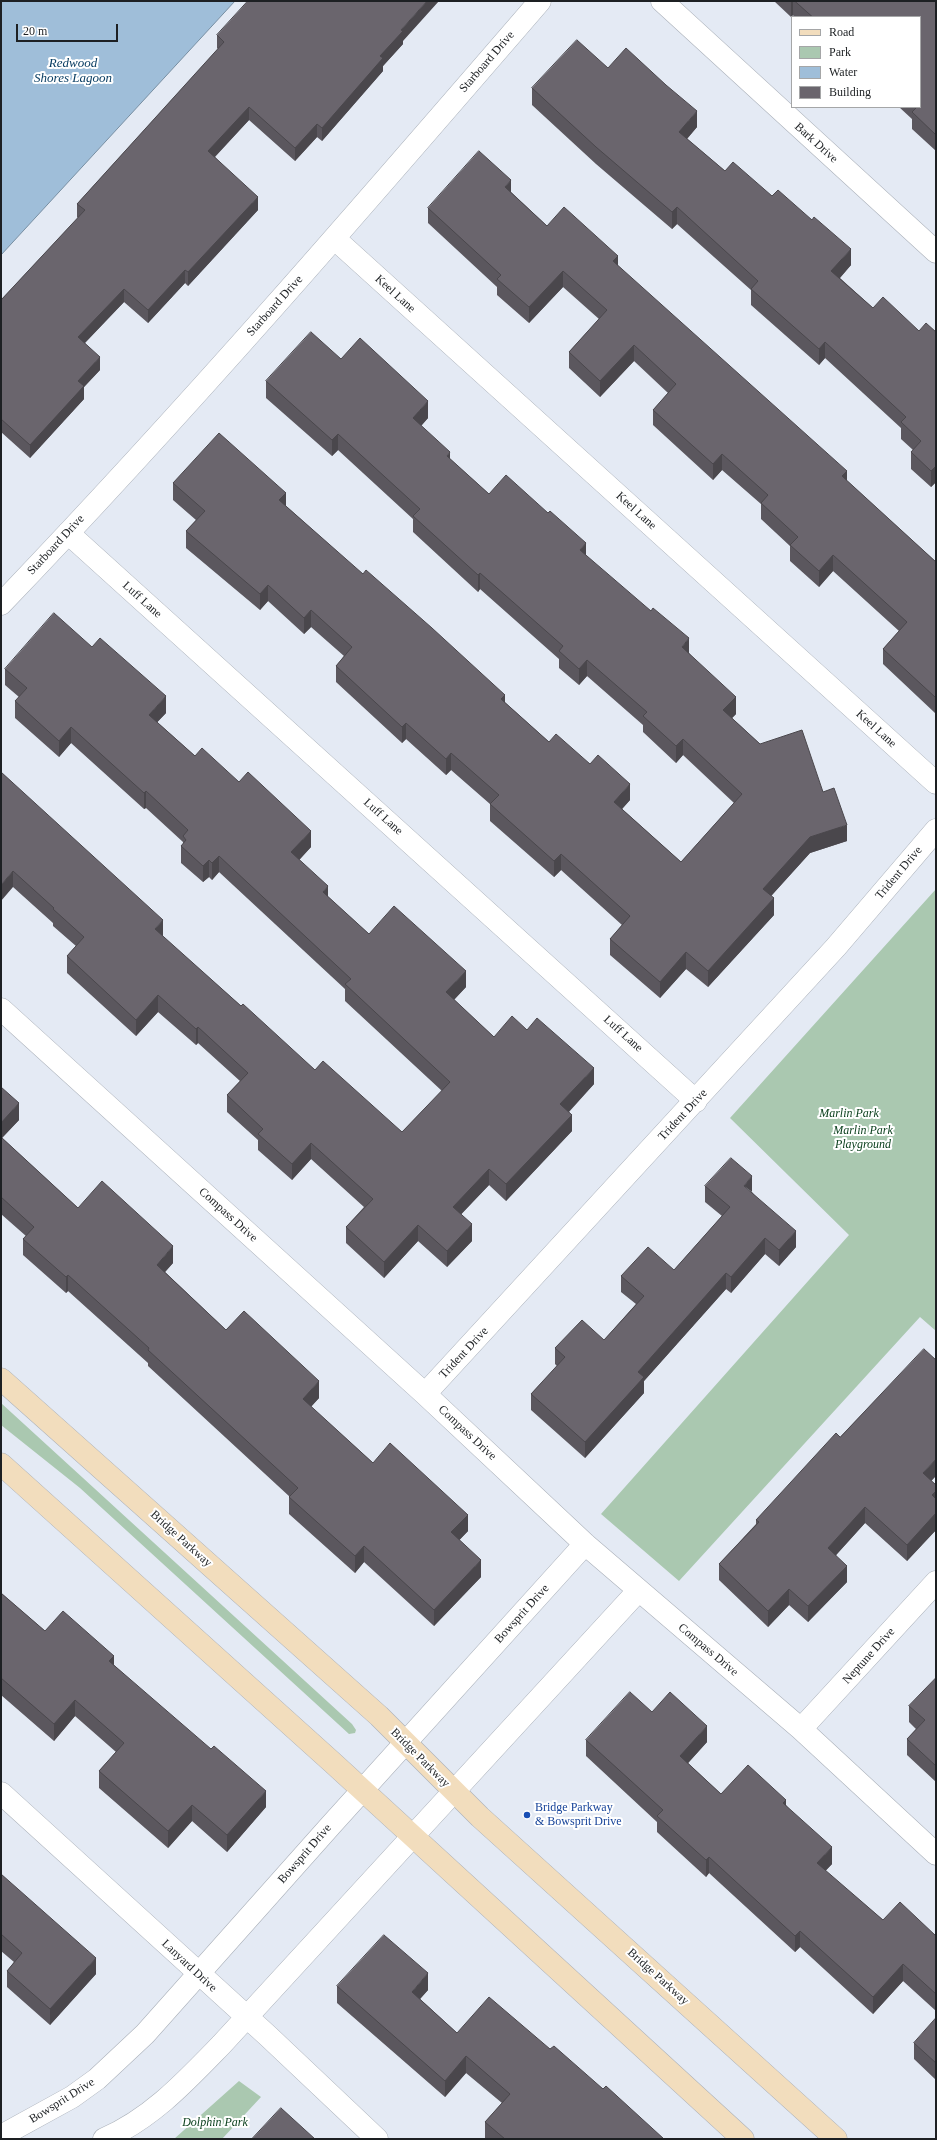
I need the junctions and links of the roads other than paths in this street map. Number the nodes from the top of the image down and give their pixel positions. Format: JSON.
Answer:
{"nodes":[{"id":1,"x":540,"y":1,"type":"edge"},
{"id":2,"x":662,"y":1,"type":"edge"},
{"id":3,"x":335,"y":239,"type":"junction"},
{"id":4,"x":936,"y":252,"type":"edge"},
{"id":5,"x":68,"y":533,"type":"junction"},
{"id":6,"x":1,"y":604,"type":"edge"},
{"id":7,"x":936,"y":783,"type":"edge"},
{"id":8,"x":936,"y":830,"type":"edge"},
{"id":9,"x":1,"y":1009,"type":"edge"},
{"id":10,"x":696,"y":1101,"type":"junction"},
{"id":11,"x":1,"y":1379,"type":"edge"},
{"id":12,"x":425,"y":1394,"type":"junction"},
{"id":13,"x":1,"y":1464,"type":"edge"},
{"id":14,"x":585,"y":1544,"type":"junction"},
{"id":15,"x":936,"y":1582,"type":"edge"},
{"id":16,"x":638,"y":1591,"type":"junction"},
{"id":17,"x":801,"y":1729,"type":"junction"},
{"id":18,"x":405,"y":1744,"type":"junction"},
{"id":19,"x":363,"y":1791,"type":"junction"},
{"id":20,"x":454,"y":1792,"type":"junction"},
{"id":21,"x":1,"y":1793,"type":"edge"},
{"id":22,"x":413,"y":1838,"type":"junction"},
{"id":23,"x":936,"y":1854,"type":"edge"},
{"id":24,"x":199,"y":1974,"type":"junction"},
{"id":25,"x":247,"y":2018,"type":"junction"},
{"id":26,"x":1,"y":2136,"type":"edge"},
{"id":27,"x":104,"y":2139,"type":"edge"},
{"id":28,"x":377,"y":2139,"type":"edge"},
{"id":29,"x":744,"y":2139,"type":"edge"},
{"id":30,"x":836,"y":2139,"type":"edge"}],
"edges":[{"from":1,"to":3,"type":"street","name":"Starboard Drive"},
{"from":2,"to":4,"type":"street","name":"Bark Drive"},
{"from":3,"to":5,"type":"street","name":"Starboard Drive"},
{"from":3,"to":7,"type":"street","name":"Keel Lane"},
{"from":5,"to":6,"type":"street","name":"Starboard Drive"},
{"from":5,"to":10,"type":"street","name":"Luff Lane"},
{"from":8,"to":10,"type":"street","name":"Trident Drive"},
{"from":9,"to":12,"type":"street","name":"Compass Drive"},
{"from":10,"to":12,"type":"street","name":"Trident Drive"},
{"from":11,"to":18,"type":"street","name":"Bridge Parkway"},
{"from":12,"to":14,"type":"street","name":"Compass Drive"},
{"from":13,"to":19,"type":"street"},
{"from":14,"to":16,"type":"street","name":"Compass Drive"},
{"from":14,"to":18,"type":"street","name":"Bowsprit Drive"},
{"from":15,"to":17,"type":"street","name":"Neptune Drive"},
{"from":16,"to":17,"type":"street","name":"Compass Drive"},
{"from":16,"to":20,"type":"street"},
{"from":17,"to":23,"type":"street","name":"Compass Drive"},
{"from":18,"to":19,"type":"street","name":"Bowsprit Drive"},
{"from":18,"to":20,"type":"street","name":"Bridge Parkway"},
{"from":19,"to":22,"type":"street"},
{"from":19,"to":24,"type":"street","name":"Bowsprit Drive"},
{"from":20,"to":22,"type":"street"},
{"from":20,"to":30,"type":"street","name":"Bridge Parkway"},
{"from":21,"to":24,"type":"street","name":"Lanyard Drive"},
{"from":22,"to":25,"type":"street"},
{"from":22,"to":29,"type":"street"},
{"from":24,"to":25,"type":"street","name":"Lanyard Drive"},
{"from":24,"to":26,"type":"street","name":"Bowsprit Drive"},
{"from":25,"to":27,"type":"street"},
{"from":25,"to":28,"type":"street","name":"Lanyard Drive"}]}
